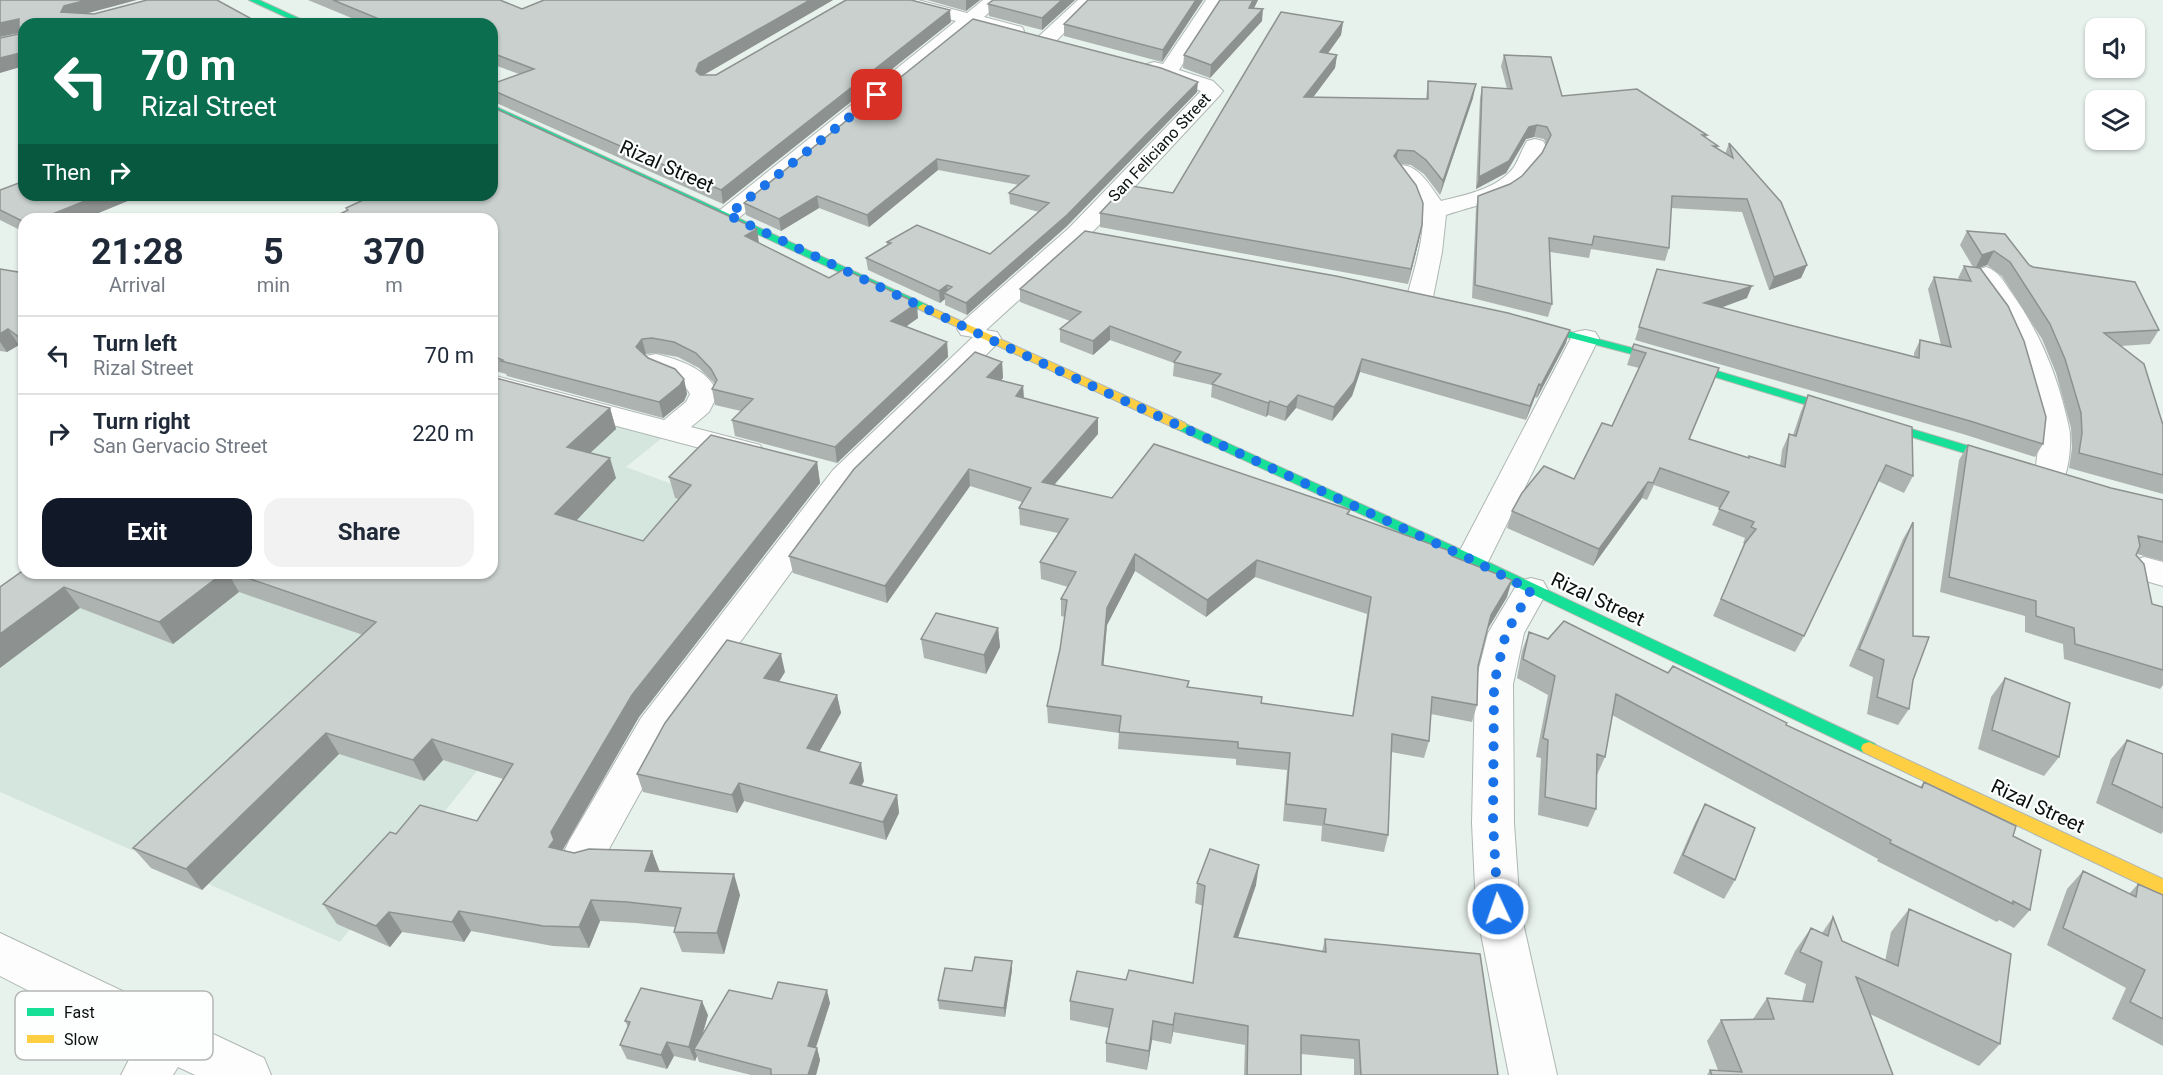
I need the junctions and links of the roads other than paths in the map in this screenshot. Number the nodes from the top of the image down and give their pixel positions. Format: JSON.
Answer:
{"nodes":[{"id":1,"x":253,"y":0,"type":"edge"},
{"id":2,"x":897,"y":0,"type":"edge"},
{"id":3,"x":994,"y":0,"type":"edge"},
{"id":4,"x":1088,"y":0,"type":"edge"},
{"id":5,"x":1215,"y":0,"type":"edge"},
{"id":6,"x":294,"y":18,"type":"edge"},
{"id":7,"x":971,"y":20,"type":"junction"},
{"id":8,"x":1134,"y":63,"type":"edge"},
{"id":9,"x":1168,"y":72,"type":"junction"},
{"id":10,"x":498,"y":111,"type":"edge"},
{"id":11,"x":1535,"y":146,"type":"dead end"},
{"id":12,"x":1404,"y":171,"type":"edge"},
{"id":13,"x":1434,"y":211,"type":"junction"},
{"id":14,"x":728,"y":215,"type":"junction"},
{"id":15,"x":1986,"y":275,"type":"edge"},
{"id":16,"x":1420,"y":297,"type":"edge"},
{"id":17,"x":1517,"y":321,"type":"edge"},
{"id":18,"x":979,"y":334,"type":"junction"},
{"id":19,"x":1585,"y":338,"type":"junction"},
{"id":20,"x":656,"y":362,"type":"edge"},
{"id":21,"x":498,"y":386,"type":"edge"},
{"id":22,"x":669,"y":431,"type":"junction"},
{"id":23,"x":778,"y":460,"type":"edge"},
{"id":24,"x":2018,"y":465,"type":"edge"},
{"id":25,"x":2051,"y":475,"type":"edge"},
{"id":26,"x":1472,"y":560,"type":"junction"},
{"id":27,"x":1531,"y":590,"type":"junction"},
{"id":28,"x":584,"y":854,"type":"edge"},
{"id":29,"x":2163,"y":887,"type":"edge"},
{"id":30,"x":0,"y":953,"type":"edge"},
{"id":31,"x":57,"y":991,"type":"edge"},
{"id":32,"x":172,"y":1060,"type":"edge"},
{"id":33,"x":247,"y":1075,"type":"edge"},
{"id":34,"x":1533,"y":1075,"type":"edge"}],
"edges":[{"from":1,"to":6,"type":"main road"},
{"from":2,"to":7,"type":"street"},
{"from":3,"to":7,"type":"street"},
{"from":4,"to":7,"type":"street"},
{"from":5,"to":9,"type":"street"},
{"from":7,"to":14,"type":"street"},
{"from":8,"to":9,"type":"street","name":"San Feliciano Street"},
{"from":9,"to":18,"type":"street","name":"San Feliciano Street"},
{"from":10,"to":14,"type":"main road","name":"Rizal Street"},
{"from":11,"to":13,"type":"street"},
{"from":12,"to":13,"type":"street"},
{"from":13,"to":16,"type":"street"},
{"from":14,"to":18,"type":"main road","name":"Rizal Street"},
{"from":15,"to":25,"type":"street"},
{"from":17,"to":19,"type":"main road"},
{"from":18,"to":26,"type":"main road","name":"Rizal Street"},
{"from":18,"to":28,"type":"street","name":"San Feliciano Street"},
{"from":19,"to":24,"type":"main road"},
{"from":19,"to":26,"type":"street"},
{"from":20,"to":22,"type":"street"},
{"from":21,"to":22,"type":"street"},
{"from":22,"to":23,"type":"street"},
{"from":26,"to":27,"type":"main road","name":"Rizal Street"},
{"from":27,"to":29,"type":"main road","name":"Rizal Street"},
{"from":27,"to":34,"type":"street"},
{"from":30,"to":31,"type":"street"},
{"from":32,"to":33,"type":"street"}]}
